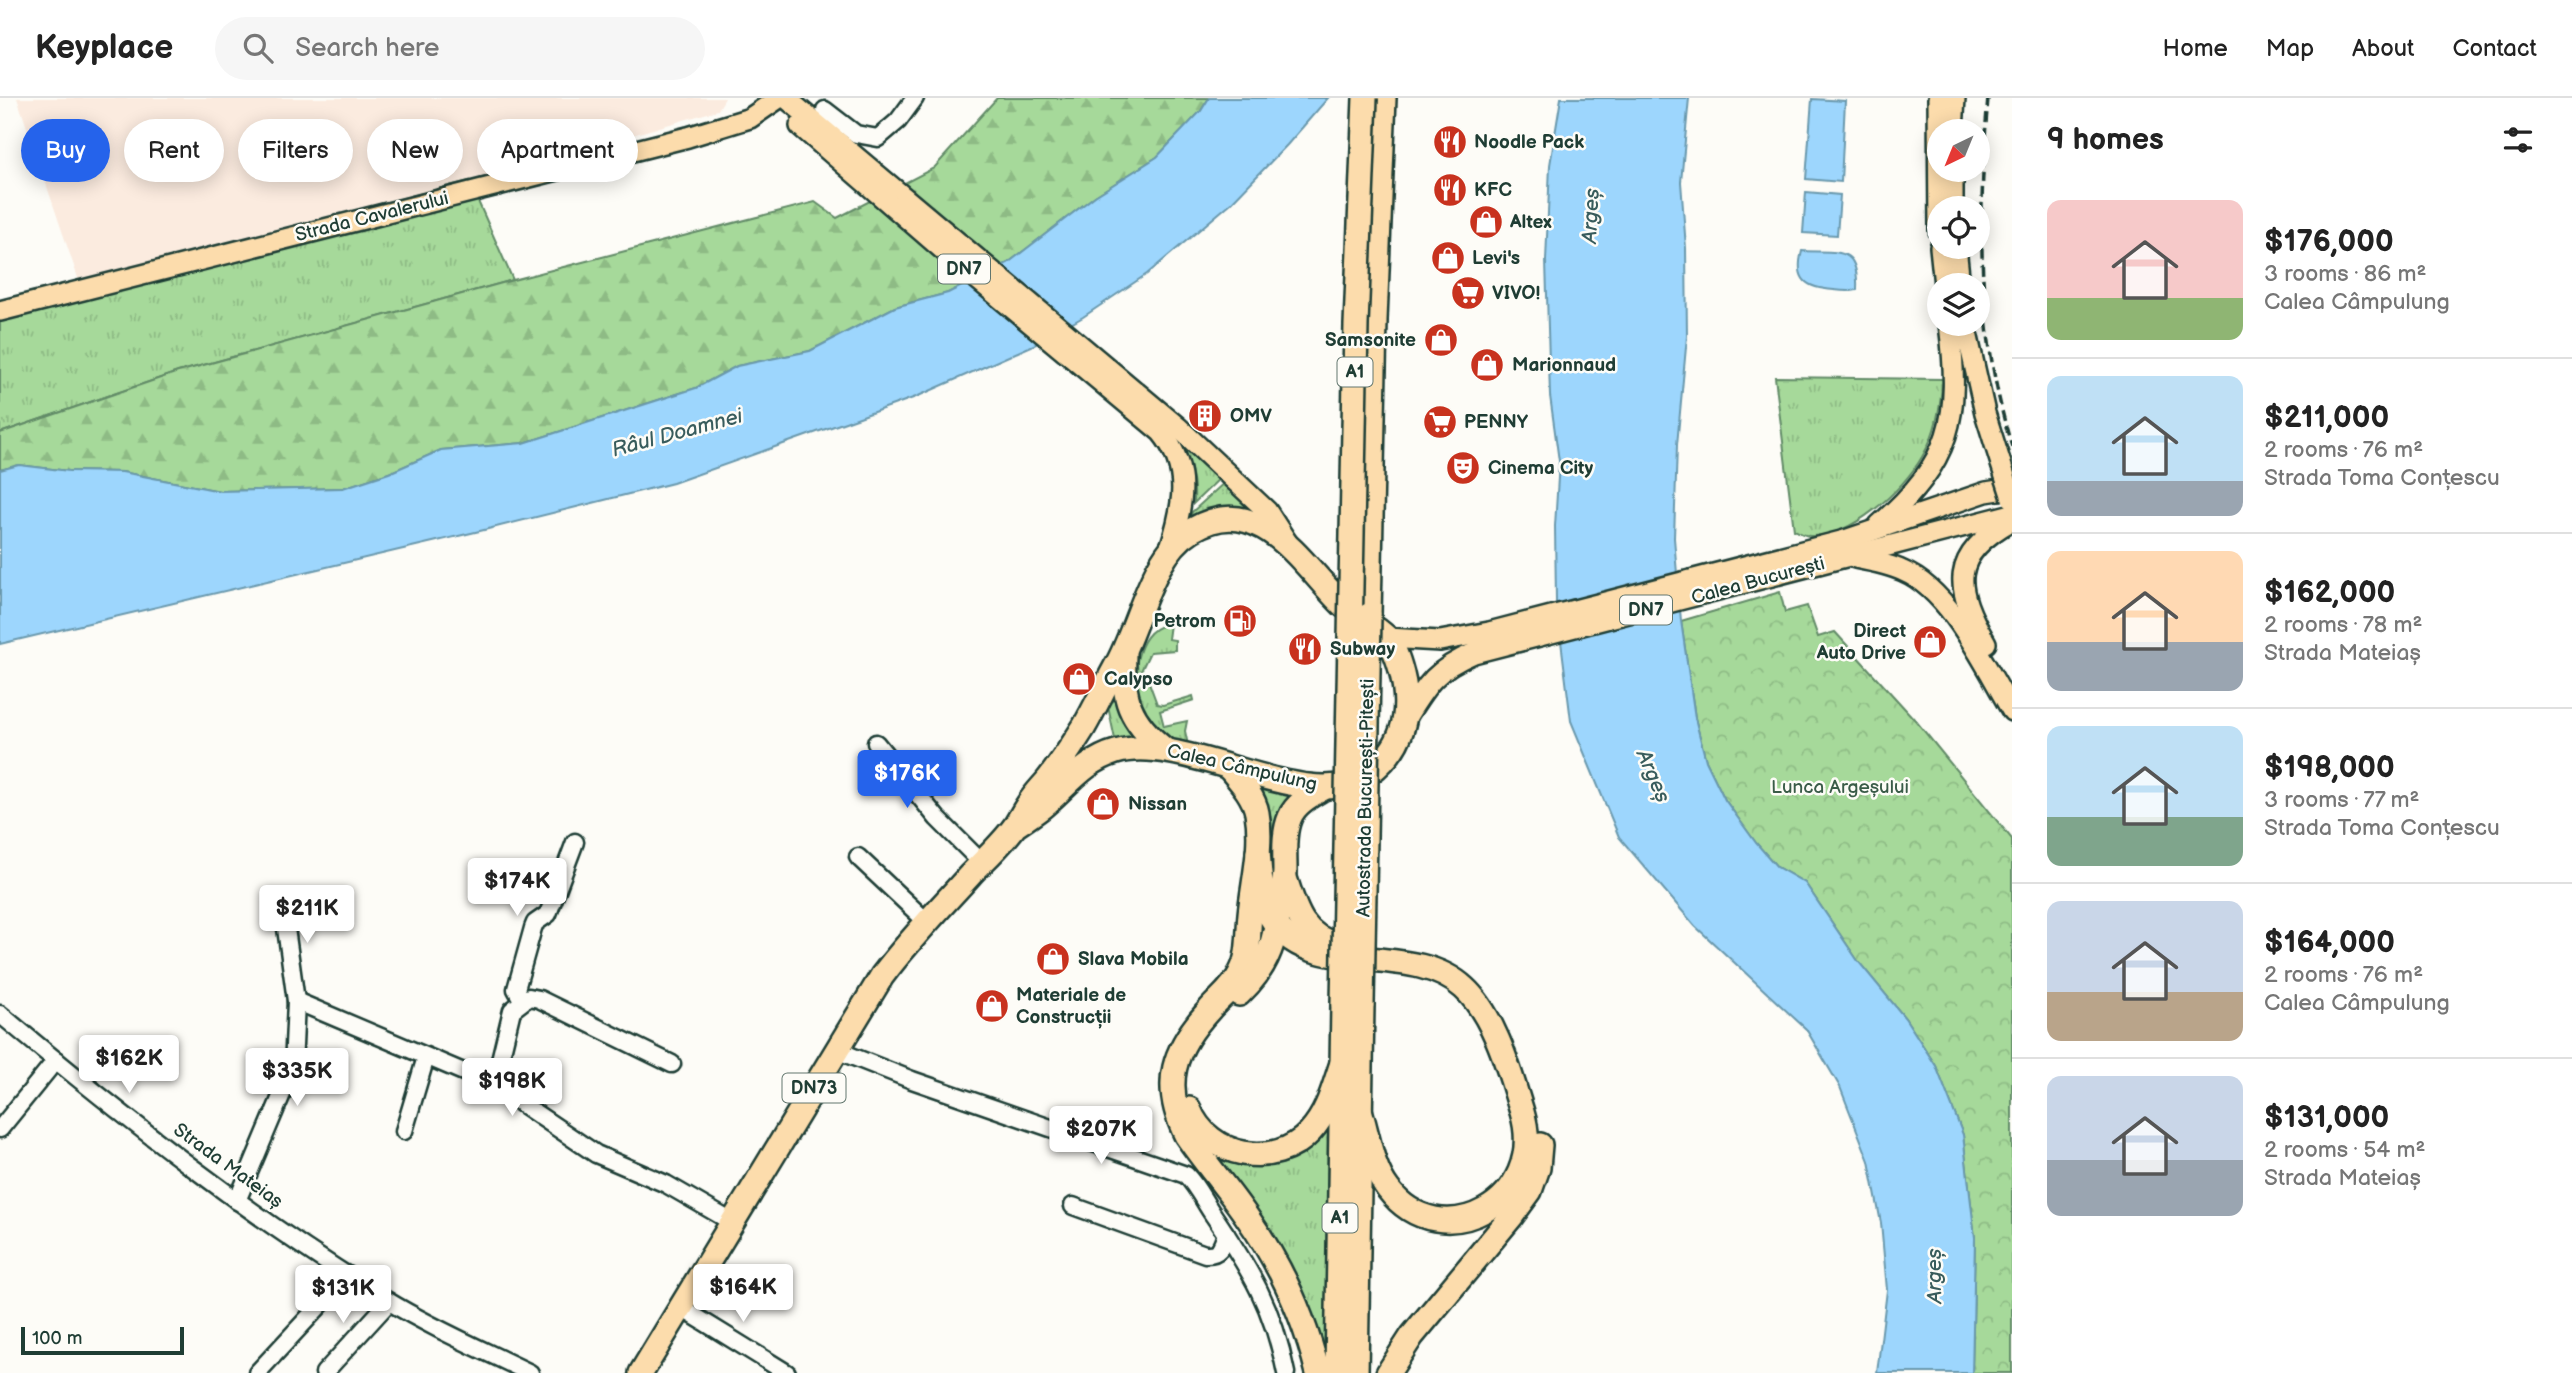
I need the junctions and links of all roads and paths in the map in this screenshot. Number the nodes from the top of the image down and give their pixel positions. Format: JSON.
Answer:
{"nodes":[{"id":1,"x":915,"y":98,"type":"edge"},
{"id":2,"x":1365,"y":98,"type":"edge"},
{"id":3,"x":1384,"y":98,"type":"edge"},
{"id":4,"x":1938,"y":98,"type":"edge"},
{"id":5,"x":776,"y":99,"type":"edge"},
{"id":6,"x":820,"y":116,"type":"edge"},
{"id":7,"x":1939,"y":196,"type":"edge"},
{"id":8,"x":0,"y":311,"type":"edge"},
{"id":9,"x":1950,"y":336,"type":"edge"},
{"id":10,"x":1968,"y":336,"type":"edge"},
{"id":11,"x":1097,"y":368,"type":"junction"},
{"id":12,"x":2012,"y":488,"type":"edge"},
{"id":13,"x":2012,"y":498,"type":"edge"},
{"id":14,"x":2012,"y":514,"type":"edge"},
{"id":15,"x":2012,"y":521,"type":"edge"},
{"id":16,"x":1868,"y":532,"type":"junction"},
{"id":17,"x":1287,"y":542,"type":"junction"},
{"id":18,"x":1169,"y":552,"type":"junction"},
{"id":19,"x":1851,"y":557,"type":"junction"},
{"id":20,"x":1795,"y":562,"type":"junction"},
{"id":21,"x":1387,"y":638,"type":"junction"},
{"id":22,"x":1492,"y":640,"type":"junction"},
{"id":23,"x":1124,"y":653,"type":"junction"},
{"id":24,"x":2012,"y":687,"type":"edge"},
{"id":25,"x":2012,"y":711,"type":"edge"},
{"id":26,"x":1406,"y":718,"type":"junction"},
{"id":27,"x":876,"y":743,"type":"dead end"},
{"id":28,"x":1164,"y":749,"type":"junction"},
{"id":29,"x":1229,"y":768,"type":"junction"},
{"id":30,"x":1322,"y":789,"type":"junction"},
{"id":31,"x":1014,"y":826,"type":"junction"},
{"id":32,"x":575,"y":842,"type":"dead end"},
{"id":33,"x":1258,"y":852,"type":"junction"},
{"id":34,"x":858,"y":857,"type":"dead end"},
{"id":35,"x":982,"y":863,"type":"junction"},
{"id":36,"x":1285,"y":878,"type":"junction"},
{"id":37,"x":342,"y":907,"type":"dead end"},
{"id":38,"x":927,"y":922,"type":"junction"},
{"id":39,"x":1278,"y":926,"type":"junction"},
{"id":40,"x":1321,"y":954,"type":"junction"},
{"id":41,"x":1249,"y":985,"type":"junction"},
{"id":42,"x":522,"y":1000,"type":"junction"},
{"id":43,"x":296,"y":1001,"type":"junction"},
{"id":44,"x":1353,"y":1004,"type":"junction"},
{"id":45,"x":0,"y":1014,"type":"edge"},
{"id":46,"x":836,"y":1051,"type":"junction"},
{"id":47,"x":426,"y":1057,"type":"junction"},
{"id":48,"x":56,"y":1060,"type":"junction"},
{"id":49,"x":1342,"y":1063,"type":"junction"},
{"id":50,"x":672,"y":1064,"type":"dead end"},
{"id":51,"x":494,"y":1085,"type":"junction"},
{"id":52,"x":1360,"y":1110,"type":"junction"},
{"id":53,"x":0,"y":1129,"type":"edge"},
{"id":54,"x":404,"y":1131,"type":"dead end"},
{"id":55,"x":237,"y":1201,"type":"junction"},
{"id":56,"x":1073,"y":1206,"type":"dead end"},
{"id":57,"x":732,"y":1222,"type":"junction"},
{"id":58,"x":1226,"y":1234,"type":"junction"},
{"id":59,"x":348,"y":1275,"type":"junction"},
{"id":60,"x":389,"y":1302,"type":"junction"},
{"id":61,"x":680,"y":1307,"type":"junction"},
{"id":62,"x":257,"y":1373,"type":"edge"},
{"id":63,"x":324,"y":1373,"type":"edge"},
{"id":64,"x":530,"y":1373,"type":"edge"},
{"id":65,"x":641,"y":1373,"type":"edge"},
{"id":66,"x":787,"y":1373,"type":"edge"},
{"id":67,"x":1286,"y":1373,"type":"edge"},
{"id":68,"x":1318,"y":1373,"type":"edge"},
{"id":69,"x":1337,"y":1373,"type":"edge"},
{"id":70,"x":1356,"y":1373,"type":"edge"},
{"id":71,"x":1388,"y":1373,"type":"edge"}],
"edges":[{"from":1,"to":6,"type":"street"},
{"from":2,"to":44,"type":"highway","name":"Autostrada București-Pitești","number":"A1","bridge":true},
{"from":3,"to":44,"type":"highway","name":"Autostrada București-Pitești","number":"A1","bridge":true},
{"from":4,"to":7,"type":"main road"},
{"from":5,"to":6,"type":"main road","number":"DN7"},
{"from":5,"to":8,"type":"main road","name":"Strada Cavalerului"},
{"from":6,"to":11,"type":"main road","number":"DN7"},
{"from":9,"to":16,"type":"main road"},
{"from":10,"to":13,"type":"main road","bridge":true},
{"from":11,"to":17,"type":"main road","number":"DN7"},
{"from":11,"to":18,"type":"main road","number":"DN7"},
{"from":12,"to":16,"type":"main road","name":"Calea București","number":"DN7"},
{"from":14,"to":19,"type":"main road","name":"Calea București","number":"DN7"},
{"from":15,"to":24,"type":"main road"},
{"from":16,"to":20,"type":"main road","name":"Calea București","number":"DN7"},
{"from":17,"to":18,"type":"highway","number":"DN7"},
{"from":17,"to":21,"type":"highway","name":"Calea Câmpulung","number":"DN7"},
{"from":18,"to":23,"type":"highway","name":"Calea Câmpulung","number":"DN7"},
{"from":19,"to":20,"type":"main road","name":"Calea București","number":"DN7"},
{"from":19,"to":25,"type":"main road","number":"DN7"},
{"from":20,"to":22,"type":"main road","name":"Calea București","number":"DN7"},
{"from":21,"to":22,"type":"main road","name":"Calea București","number":"DN7"},
{"from":21,"to":26,"type":"highway","name":"Calea Câmpulung","number":"DN7"},
{"from":22,"to":26,"type":"main road","name":"Calea București","number":"DN7"},
{"from":23,"to":28,"type":"highway","number":"DN7"},
{"from":23,"to":31,"type":"highway","name":"Calea Câmpulung"},
{"from":26,"to":30,"type":"highway","name":"Calea Câmpulung","number":"DN7"},
{"from":27,"to":35,"type":"street"},
{"from":28,"to":29,"type":"highway","name":"Calea Câmpulung","number":"DN7"},
{"from":28,"to":31,"type":"highway","name":"Calea Câmpulung"},
{"from":29,"to":30,"type":"highway","name":"Calea Câmpulung","number":"DN7"},
{"from":29,"to":33,"type":"highway"},
{"from":30,"to":36,"type":"highway"},
{"from":31,"to":35,"type":"highway","name":"Calea Câmpulung","number":"DN73"},
{"from":32,"to":42,"type":"street"},
{"from":33,"to":39,"type":"highway"},
{"from":33,"to":68,"type":"highway"},
{"from":34,"to":38,"type":"street"},
{"from":35,"to":38,"type":"highway","name":"Calea Câmpulung","number":"DN73"},
{"from":36,"to":39,"type":"highway"},
{"from":36,"to":71,"type":"highway"},
{"from":37,"to":43,"type":"street"},
{"from":38,"to":46,"type":"highway","name":"Calea Câmpulung","number":"DN73"},
{"from":39,"to":40,"type":"highway"},
{"from":39,"to":41,"type":"highway"},
{"from":40,"to":41,"type":"highway"},
{"from":40,"to":52,"type":"highway"},
{"from":41,"to":49,"type":"highway"},
{"from":42,"to":50,"type":"street"},
{"from":42,"to":51,"type":"street"},
{"from":43,"to":47,"type":"street"},
{"from":43,"to":55,"type":"street"},
{"from":44,"to":49,"type":"highway","name":"Autostrada București-Pitești","number":"A1"},
{"from":44,"to":52,"type":"highway","name":"Autostrada București-Pitești","number":"A1"},
{"from":45,"to":48,"type":"street","name":"Strada Mateiaș"},
{"from":46,"to":57,"type":"highway","name":"Calea Câmpulung","number":"DN73"},
{"from":46,"to":58,"type":"street"},
{"from":47,"to":51,"type":"street"},
{"from":47,"to":54,"type":"street"},
{"from":48,"to":53,"type":"street"},
{"from":48,"to":55,"type":"street","name":"Strada Mateiaș"},
{"from":49,"to":69,"type":"highway","name":"Autostrada București-Pitești","number":"A1"},
{"from":51,"to":57,"type":"street"},
{"from":52,"to":70,"type":"highway","name":"Autostrada București-Pitești","number":"A1"},
{"from":55,"to":59,"type":"street","name":"Strada Mateiaș"},
{"from":56,"to":58,"type":"street"},
{"from":57,"to":61,"type":"highway","name":"Calea Câmpulung","number":"DN73"},
{"from":58,"to":67,"type":"street"},
{"from":59,"to":60,"type":"street","name":"Strada Mateiaș"},
{"from":59,"to":62,"type":"street"},
{"from":60,"to":63,"type":"street"},
{"from":60,"to":64,"type":"street","name":"Strada Mateiaș"},
{"from":61,"to":65,"type":"highway","name":"Calea Câmpulung","number":"DN73"},
{"from":61,"to":66,"type":"street"}]}
